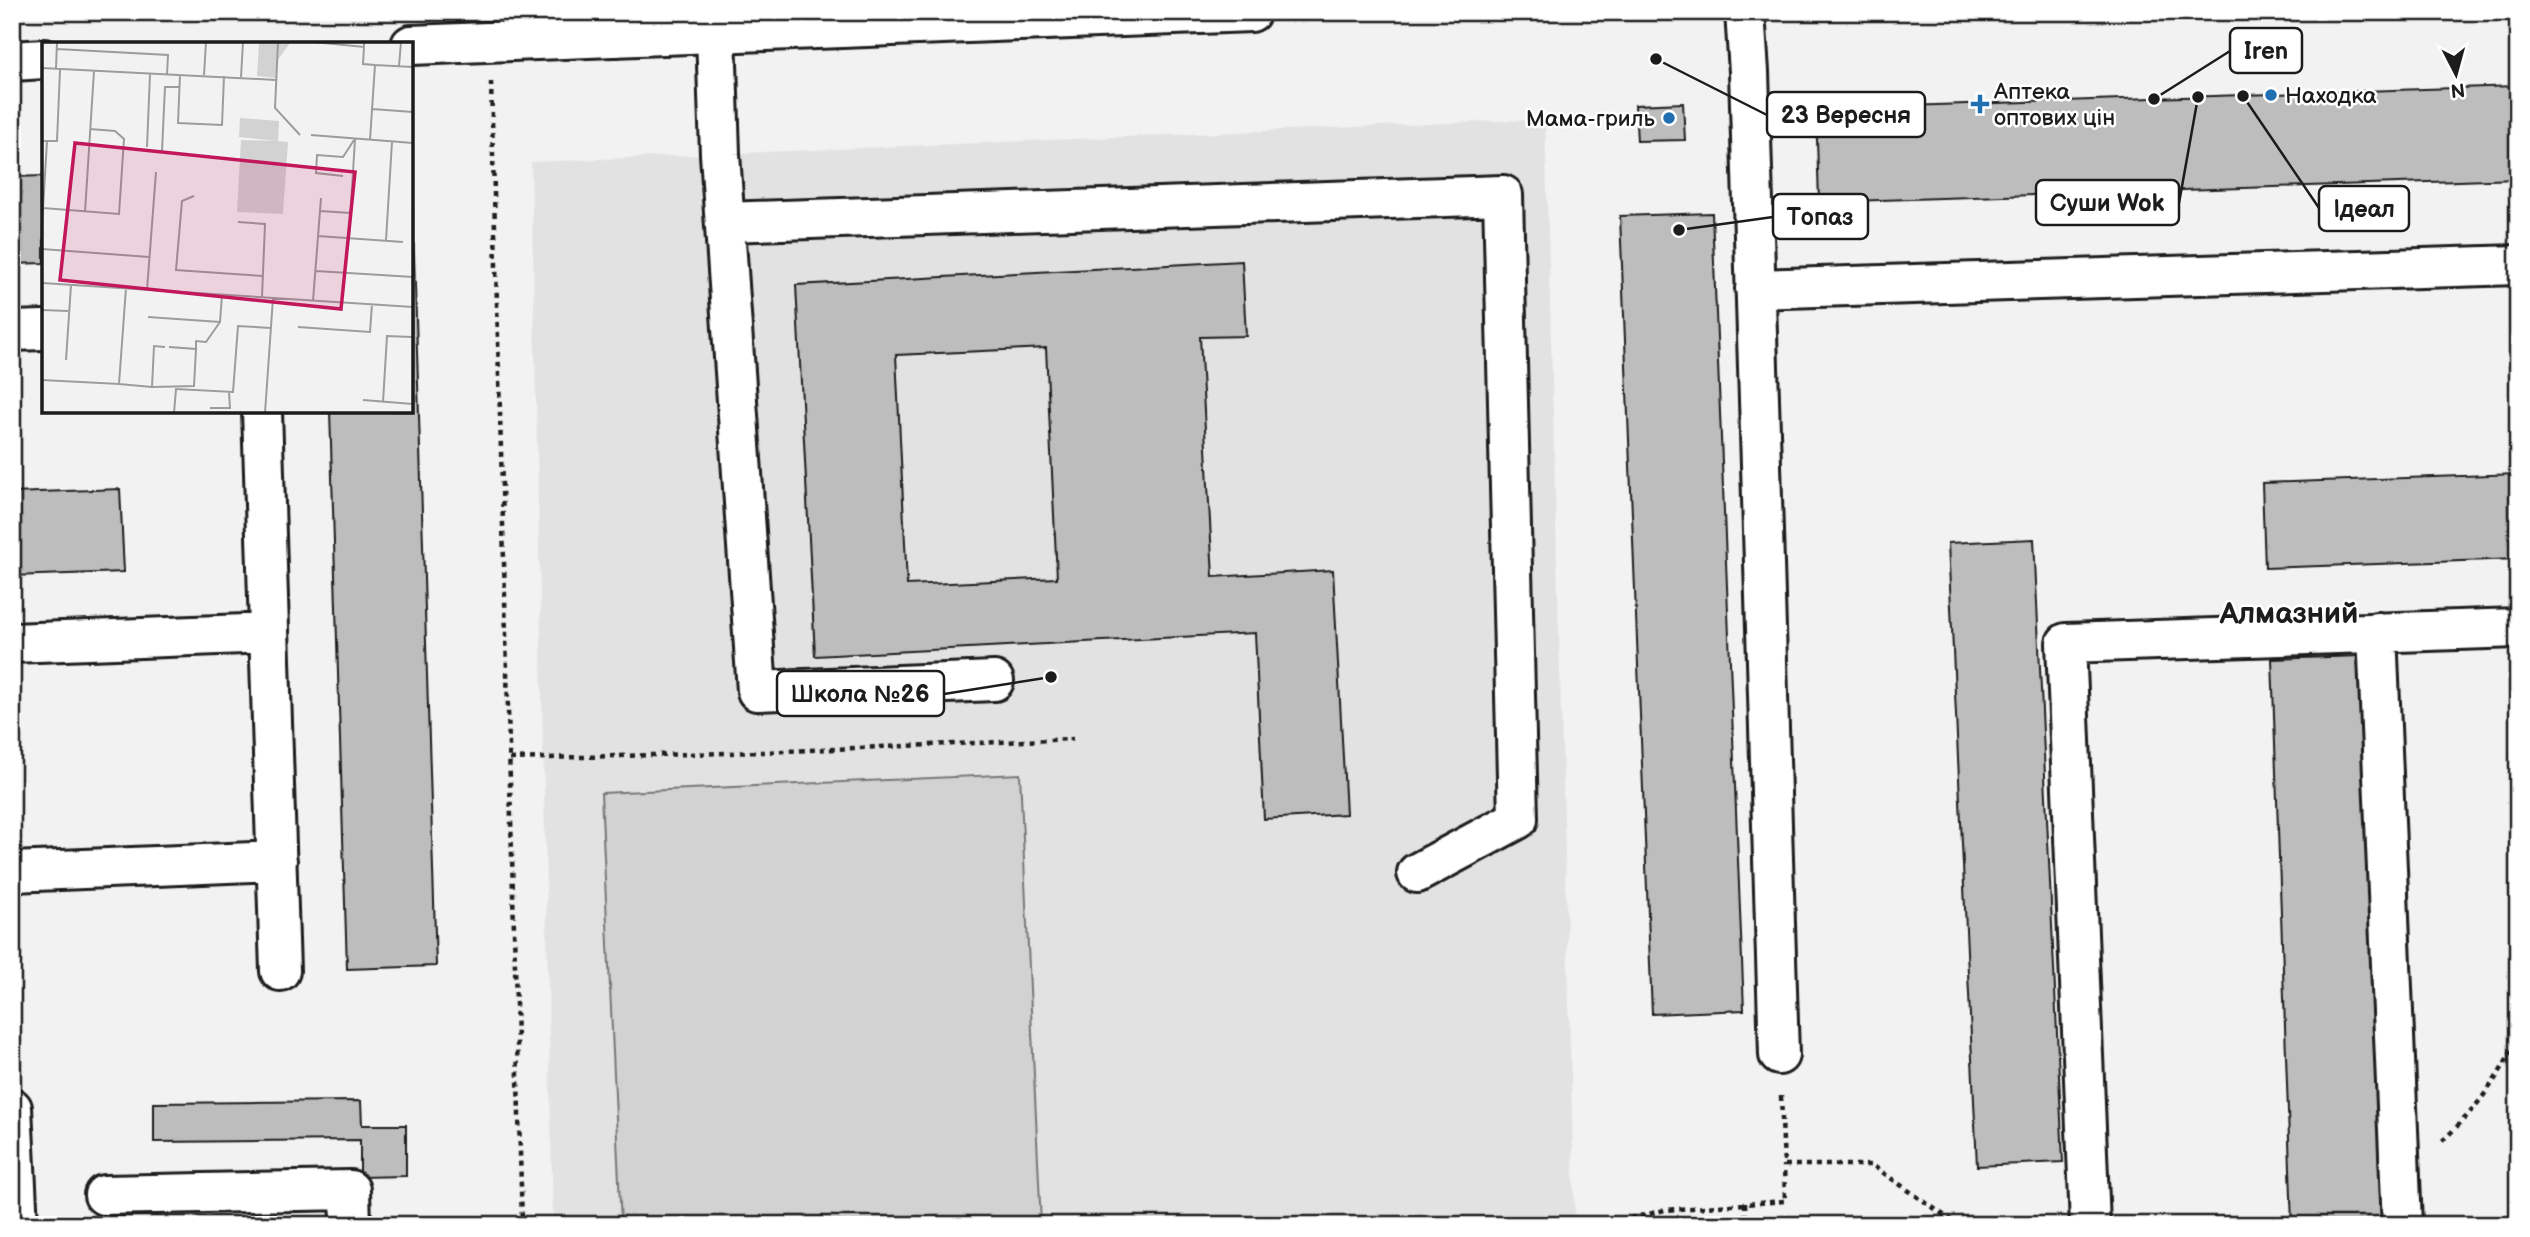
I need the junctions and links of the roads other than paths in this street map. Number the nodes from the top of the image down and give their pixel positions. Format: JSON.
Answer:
{"nodes":[{"id":1,"x":1251,"y":12,"type":"edge"},
{"id":2,"x":1745,"y":12,"type":"edge"},
{"id":3,"x":1074,"y":16,"type":"edge"},
{"id":4,"x":615,"y":25,"type":"edge"},
{"id":5,"x":716,"y":33,"type":"junction"},
{"id":6,"x":413,"y":45,"type":"edge"},
{"id":7,"x":42,"y":59,"type":"edge"},
{"id":8,"x":12,"y":61,"type":"edge"},
{"id":9,"x":725,"y":222,"type":"junction"},
{"id":10,"x":2518,"y":265,"type":"edge"},
{"id":11,"x":1755,"y":289,"type":"junction"},
{"id":12,"x":42,"y":330,"type":"edge"},
{"id":13,"x":12,"y":331,"type":"edge"},
{"id":14,"x":262,"y":413,"type":"edge"},
{"id":15,"x":2518,"y":628,"type":"edge"},
{"id":16,"x":2377,"y":632,"type":"junction"},
{"id":17,"x":269,"y":633,"type":"junction"},
{"id":18,"x":12,"y":643,"type":"edge"},
{"id":19,"x":995,"y":681,"type":"dead end"},
{"id":20,"x":277,"y":861,"type":"junction"},
{"id":21,"x":12,"y":872,"type":"edge"},
{"id":22,"x":1417,"y":873,"type":"dead end"},
{"id":23,"x":280,"y":971,"type":"dead end"},
{"id":24,"x":1779,"y":1055,"type":"road end"},
{"id":25,"x":12,"y":1108,"type":"edge"},
{"id":26,"x":104,"y":1195,"type":"dead end"},
{"id":27,"x":18,"y":1225,"type":"edge"},
{"id":28,"x":351,"y":1225,"type":"edge"},
{"id":29,"x":2090,"y":1225,"type":"edge"},
{"id":30,"x":2402,"y":1225,"type":"edge"}],
"edges":[{"from":1,"to":3,"type":"main road"},
{"from":2,"to":11,"type":"main road"},
{"from":3,"to":5,"type":"main road"},
{"from":4,"to":5,"type":"main road"},
{"from":4,"to":6,"type":"main road"},
{"from":5,"to":9,"type":"main road"},
{"from":7,"to":8,"type":"main road"},
{"from":9,"to":19,"type":"main road"},
{"from":9,"to":22,"type":"main road"},
{"from":10,"to":11,"type":"main road"},
{"from":11,"to":24,"type":"main road"},
{"from":12,"to":13,"type":"main road"},
{"from":14,"to":17,"type":"main road"},
{"from":15,"to":16,"type":"main road"},
{"from":16,"to":29,"type":"main road"},
{"from":16,"to":30,"type":"main road"},
{"from":17,"to":18,"type":"main road"},
{"from":17,"to":20,"type":"main road"},
{"from":20,"to":21,"type":"main road"},
{"from":20,"to":23,"type":"main road"},
{"from":25,"to":27,"type":"main road"},
{"from":26,"to":28,"type":"main road"}]}
